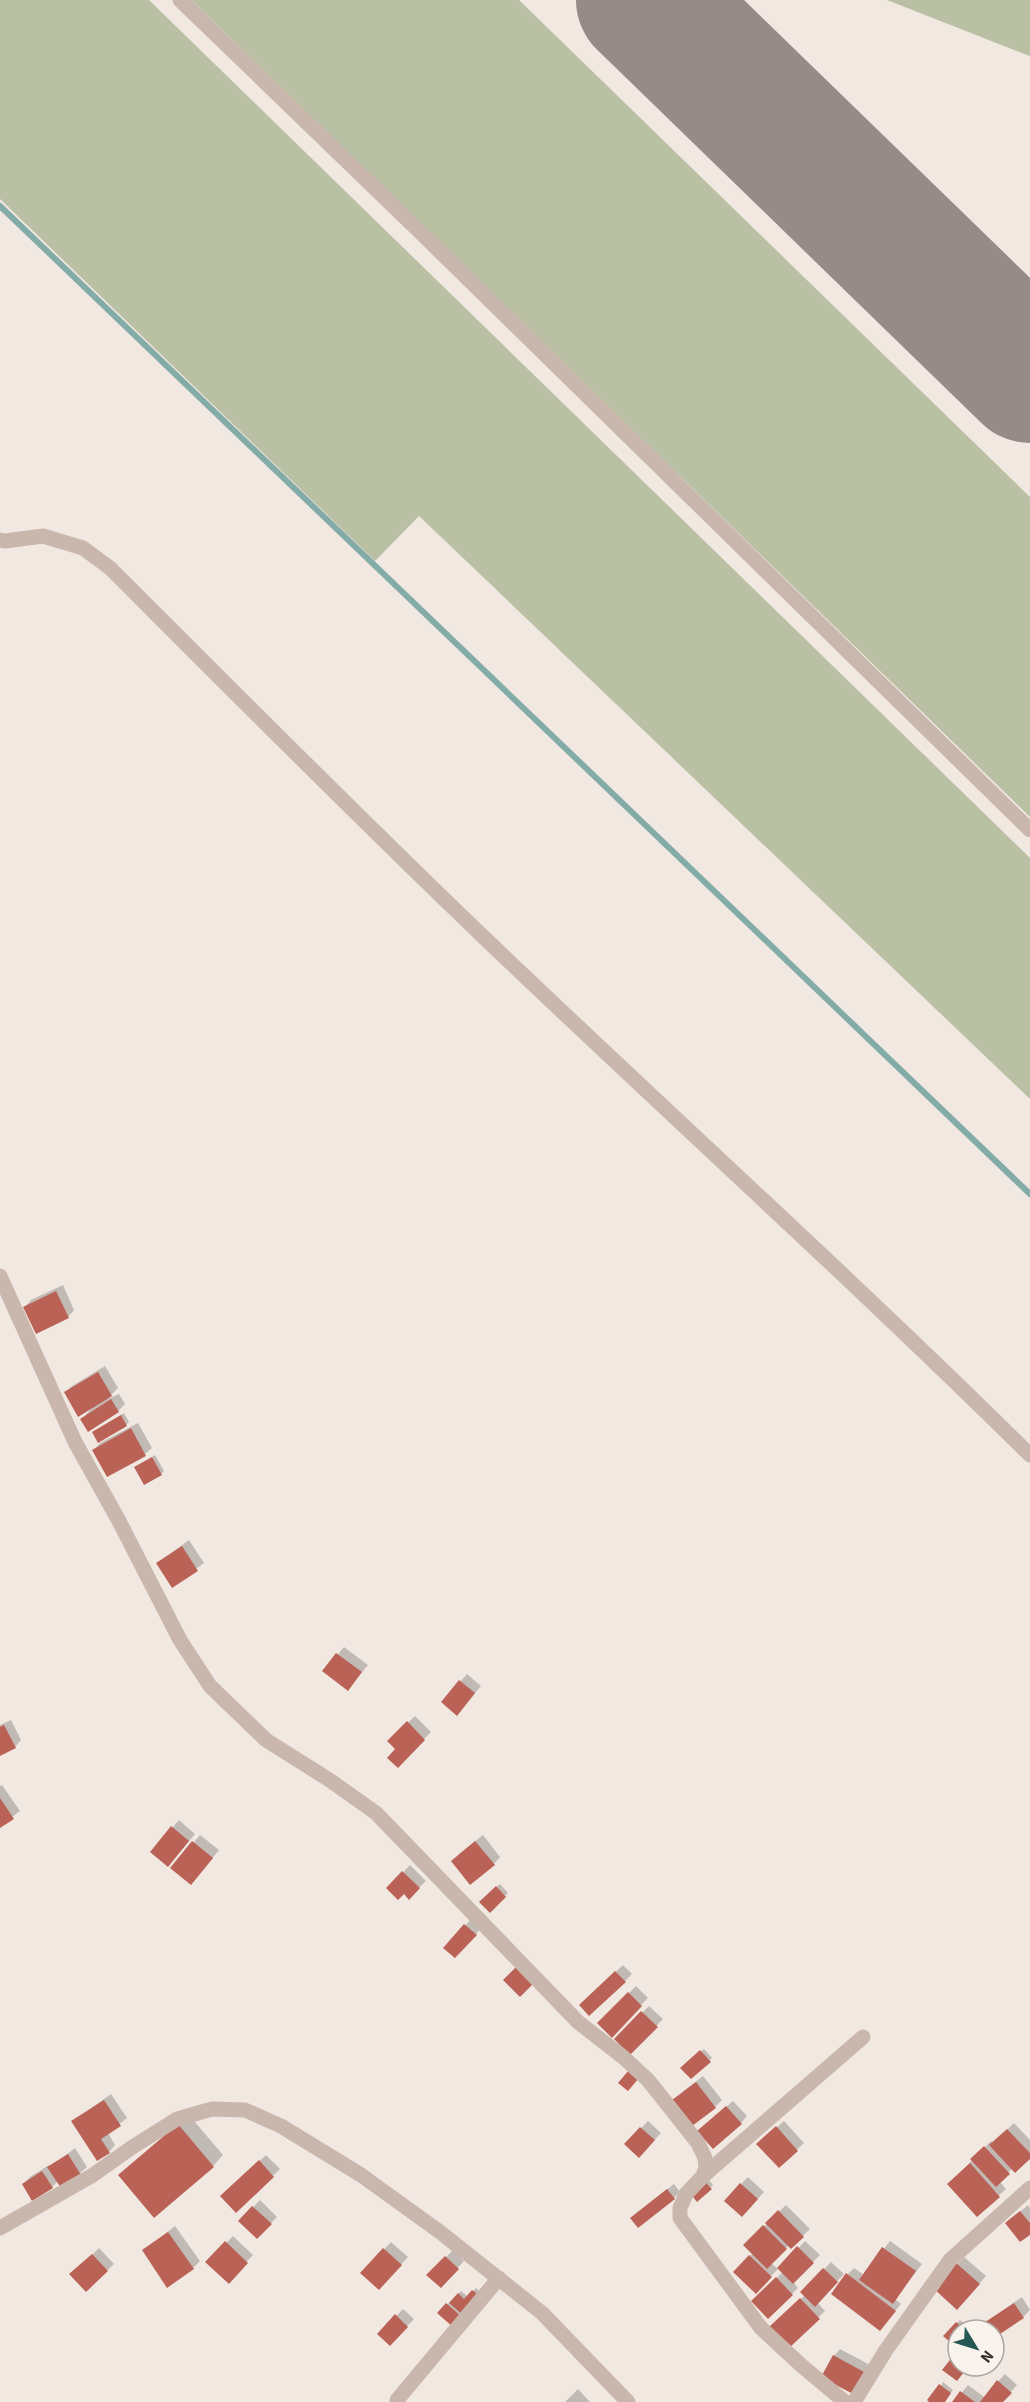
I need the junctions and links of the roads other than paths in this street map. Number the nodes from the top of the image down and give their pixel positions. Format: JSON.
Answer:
{"nodes":[{"id":1,"x":180,"y":0,"type":"edge"},
{"id":2,"x":0,"y":540,"type":"edge"},
{"id":3,"x":1030,"y":830,"type":"edge"},
{"id":4,"x":0,"y":1276,"type":"edge"},
{"id":5,"x":1030,"y":1455,"type":"edge"},
{"id":6,"x":863,"y":2037,"type":"dead end"},
{"id":7,"x":703,"y":2176,"type":"junction"},
{"id":8,"x":1030,"y":2188,"type":"edge"},
{"id":9,"x":0,"y":2228,"type":"edge"},
{"id":10,"x":499,"y":2278,"type":"junction"},
{"id":11,"x":862,"y":2398,"type":"edge"},
{"id":12,"x":397,"y":2400,"type":"dead end"},
{"id":13,"x":628,"y":2402,"type":"edge"},
{"id":14,"x":845,"y":2402,"type":"edge"}],
"edges":[{"from":1,"to":3,"type":"street"},
{"from":2,"to":5,"type":"street"},
{"from":4,"to":7,"type":"street"},
{"from":6,"to":7,"type":"street"},
{"from":7,"to":14,"type":"street"},
{"from":8,"to":11,"type":"street"},
{"from":9,"to":10,"type":"street"},
{"from":10,"to":12,"type":"street"},
{"from":10,"to":13,"type":"street"}]}
